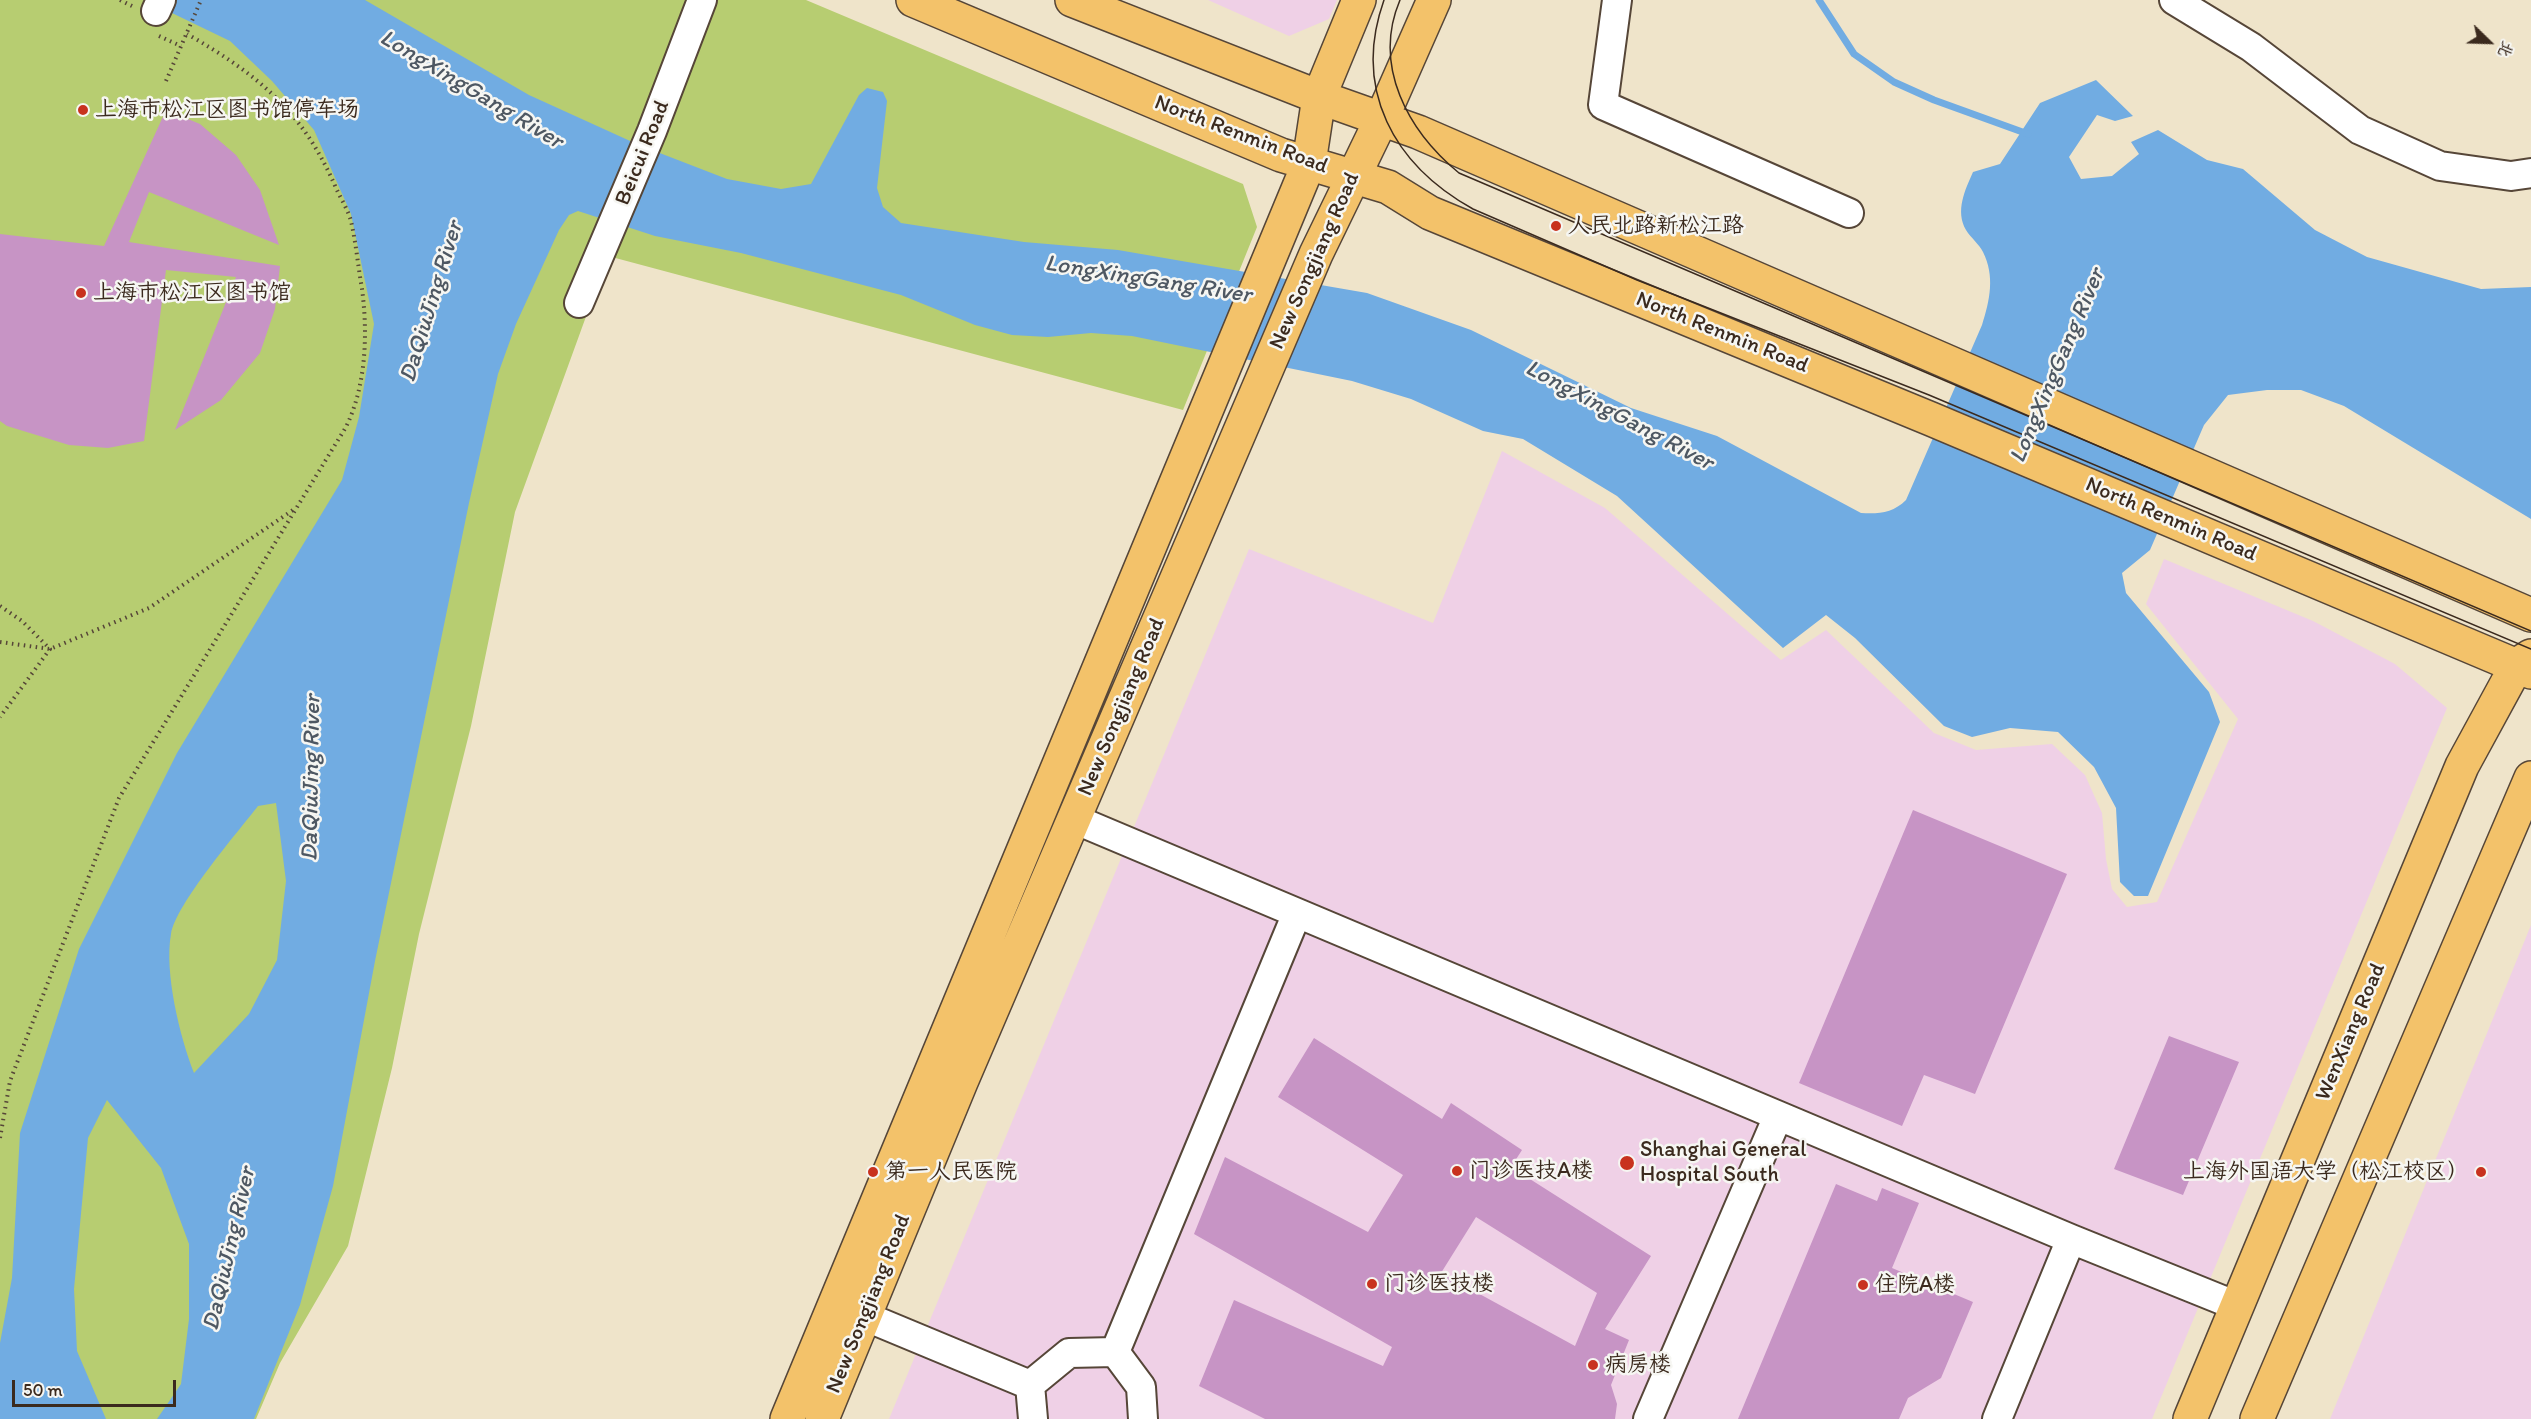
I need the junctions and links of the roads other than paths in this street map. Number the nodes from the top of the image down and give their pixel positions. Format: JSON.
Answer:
{"nodes":[{"id":1,"x":702,"y":0,"type":"edge"},
{"id":2,"x":913,"y":0,"type":"edge"},
{"id":3,"x":1072,"y":0,"type":"edge"},
{"id":4,"x":1359,"y":0,"type":"edge"},
{"id":5,"x":1434,"y":0,"type":"edge"},
{"id":6,"x":1617,"y":0,"type":"edge"},
{"id":7,"x":2174,"y":0,"type":"edge"},
{"id":8,"x":1319,"y":97,"type":"junction"},
{"id":9,"x":1381,"y":120,"type":"junction"},
{"id":10,"x":1309,"y":163,"type":"junction"},
{"id":11,"x":2531,"y":173,"type":"edge"},
{"id":12,"x":1353,"y":177,"type":"junction"},
{"id":13,"x":1849,"y":213,"type":"dead end"},
{"id":14,"x":579,"y":303,"type":"dead end"},
{"id":15,"x":2531,"y":615,"type":"edge"},
{"id":16,"x":2526,"y":664,"type":"edge"},
{"id":17,"x":2531,"y":778,"type":"edge"},
{"id":18,"x":1074,"y":819,"type":"junction"},
{"id":19,"x":1298,"y":914,"type":"junction"},
{"id":20,"x":1778,"y":1116,"type":"junction"},
{"id":21,"x":2071,"y":1239,"type":"junction"},
{"id":22,"x":2237,"y":1306,"type":"junction"},
{"id":23,"x":864,"y":1316,"type":"junction"},
{"id":24,"x":1115,"y":1352,"type":"junction"},
{"id":25,"x":1030,"y":1385,"type":"junction"},
{"id":26,"x":787,"y":1419,"type":"edge"},
{"id":27,"x":822,"y":1419,"type":"edge"},
{"id":28,"x":1034,"y":1419,"type":"edge"},
{"id":29,"x":1143,"y":1419,"type":"edge"},
{"id":30,"x":1648,"y":1419,"type":"edge"},
{"id":31,"x":1996,"y":1419,"type":"edge"},
{"id":32,"x":2190,"y":1419,"type":"edge"},
{"id":33,"x":2257,"y":1419,"type":"edge"}],
"edges":[{"from":1,"to":14,"type":"street","name":"Beicui Road"},
{"from":2,"to":10,"type":"main road","name":"North Renmin Road"},
{"from":3,"to":8,"type":"main road"},
{"from":4,"to":8,"type":"main road","name":"New Songjiang Road"},
{"from":5,"to":9,"type":"main road","name":"New Songjiang Road"},
{"from":6,"to":13,"type":"street"},
{"from":7,"to":11,"type":"street"},
{"from":8,"to":9,"type":"main road"},
{"from":8,"to":10,"type":"main road","name":"New Songjiang Road"},
{"from":9,"to":12,"type":"main road","name":"New Songjiang Road"},
{"from":9,"to":15,"type":"main road"},
{"from":10,"to":12,"type":"main road","name":"North Renmin Road"},
{"from":10,"to":26,"type":"main road","name":"New Songjiang Road"},
{"from":12,"to":16,"type":"main road","name":"North Renmin Road"},
{"from":12,"to":18,"type":"main road","name":"New Songjiang Road"},
{"from":16,"to":22,"type":"main road","name":"WenXiang Road"},
{"from":17,"to":33,"type":"main road"},
{"from":18,"to":19,"type":"street"},
{"from":18,"to":23,"type":"main road","name":"New Songjiang Road"},
{"from":19,"to":20,"type":"street"},
{"from":19,"to":24,"type":"street"},
{"from":20,"to":21,"type":"street"},
{"from":20,"to":30,"type":"street"},
{"from":21,"to":22,"type":"street"},
{"from":21,"to":31,"type":"street"},
{"from":22,"to":32,"type":"main road","name":"WenXiang Road"},
{"from":23,"to":25,"type":"street"},
{"from":23,"to":27,"type":"main road","name":"New Songjiang Road"},
{"from":24,"to":25,"type":"street"},
{"from":24,"to":29,"type":"street"},
{"from":25,"to":28,"type":"street"}]}
